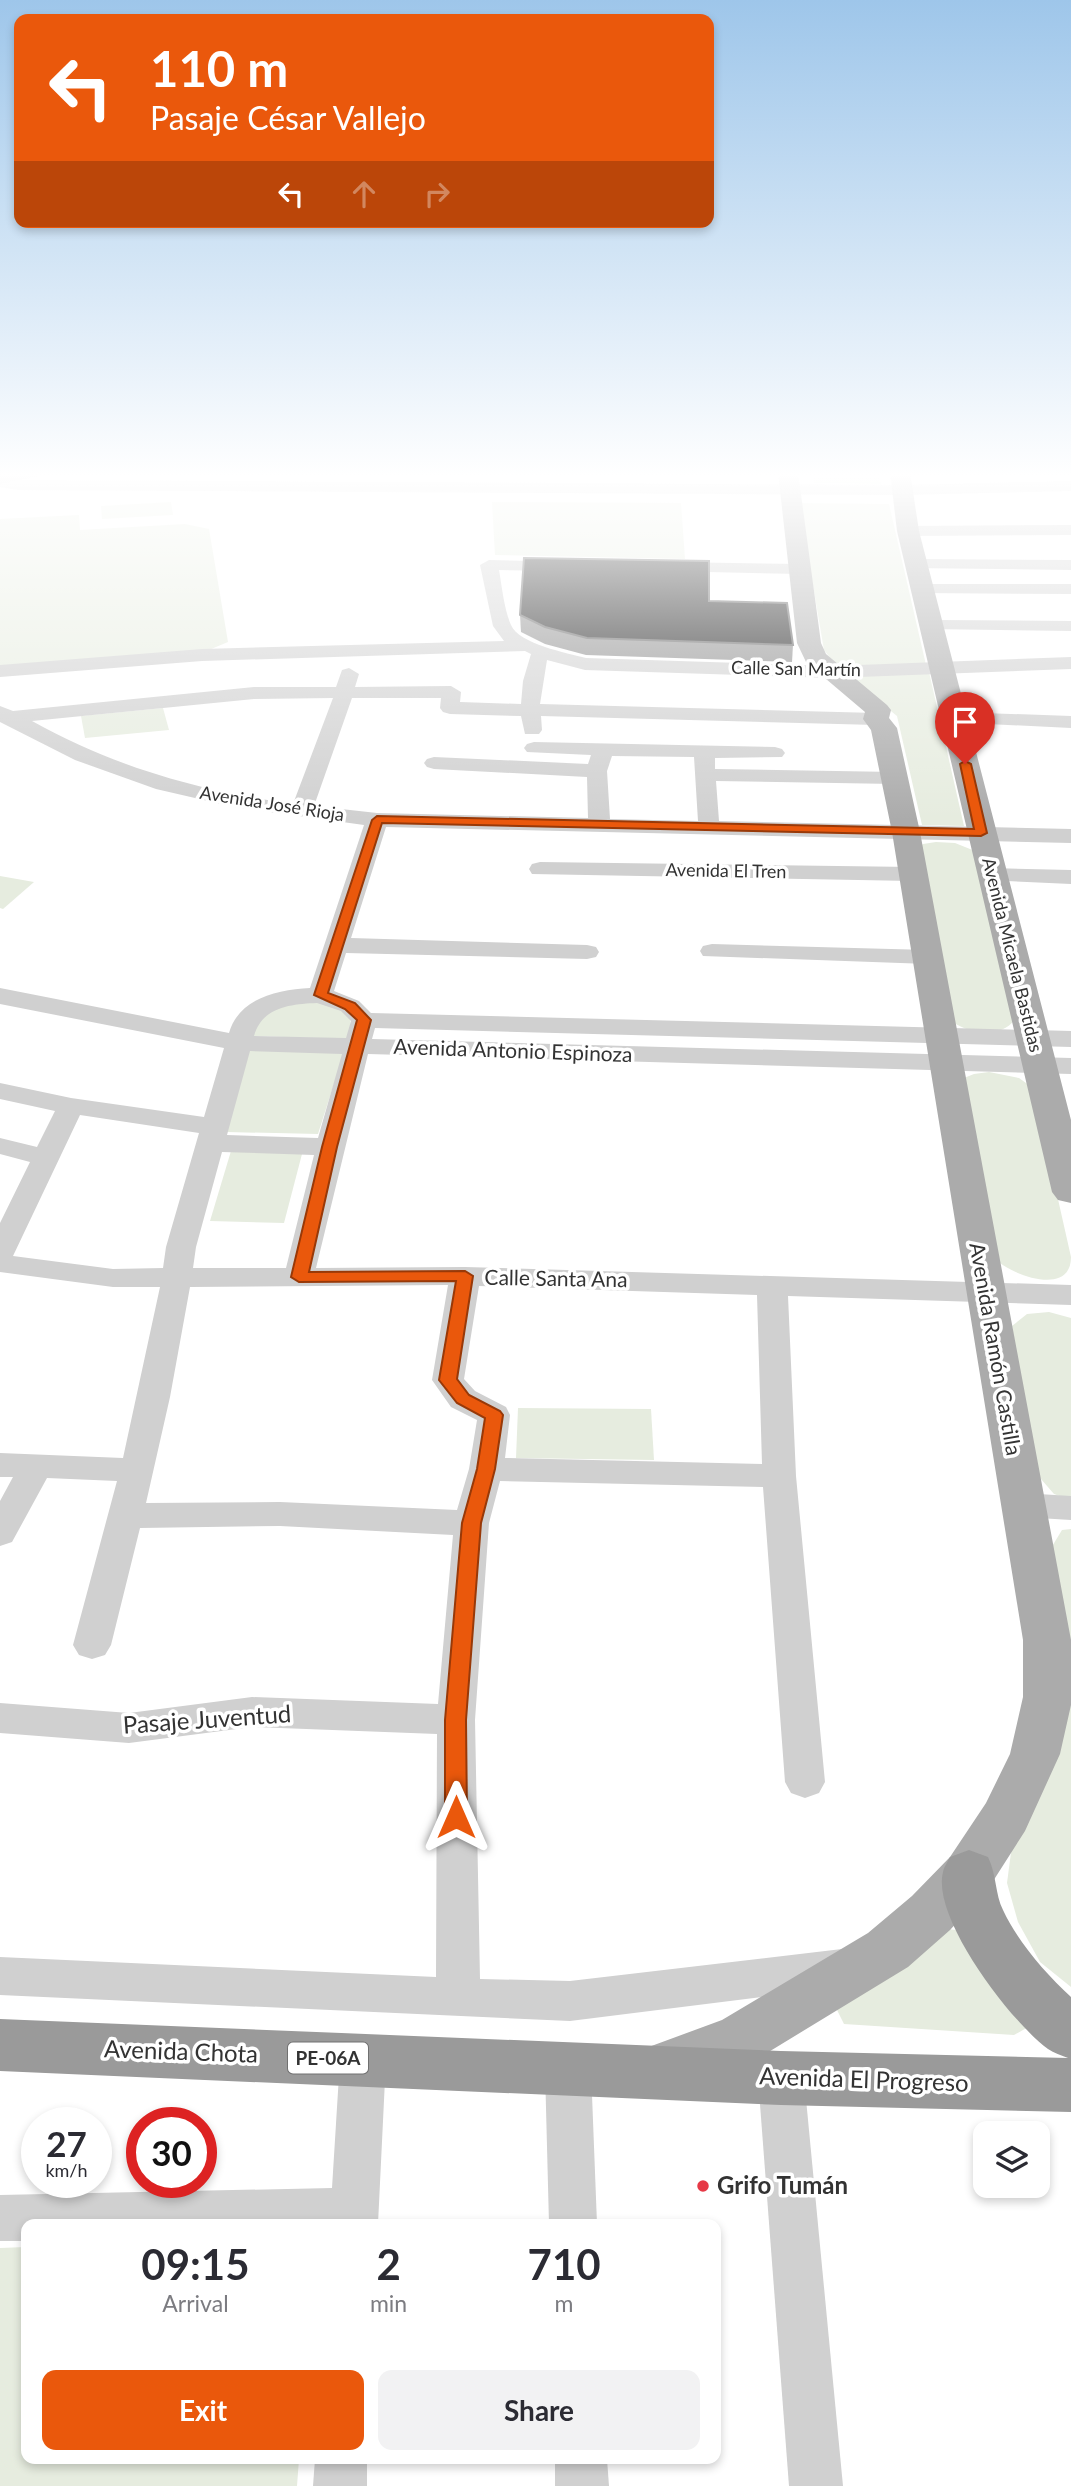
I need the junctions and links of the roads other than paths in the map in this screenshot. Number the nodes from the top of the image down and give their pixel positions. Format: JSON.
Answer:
{"nodes":[{"id":1,"x":494,"y":588,"type":"edge"},
{"id":2,"x":802,"y":588,"type":"edge"},
{"id":3,"x":923,"y":588,"type":"edge"},
{"id":4,"x":933,"y":625,"type":"junction"},
{"id":5,"x":1071,"y":626,"type":"edge"},
{"id":6,"x":533,"y":649,"type":"junction"},
{"id":7,"x":356,"y":650,"type":"junction"},
{"id":8,"x":1071,"y":663,"type":"edge"},
{"id":9,"x":943,"y":668,"type":"junction"},
{"id":10,"x":0,"y":671,"type":"edge"},
{"id":11,"x":832,"y":671,"type":"junction"},
{"id":12,"x":344,"y":691,"type":"junction"},
{"id":13,"x":530,"y":711,"type":"junction"},
{"id":14,"x":4,"y":716,"type":"edge"},
{"id":15,"x":769,"y":718,"type":"junction"},
{"id":16,"x":954,"y":718,"type":"junction"},
{"id":17,"x":876,"y":719,"type":"junction"},
{"id":18,"x":1071,"y":722,"type":"edge"},
{"id":19,"x":534,"y":748,"type":"junction"},
{"id":20,"x":704,"y":752,"type":"junction"},
{"id":21,"x":775,"y":753,"type":"junction"},
{"id":22,"x":600,"y":761,"type":"junction"},
{"id":23,"x":434,"y":763,"type":"dead end"},
{"id":24,"x":523,"y":768,"type":"junction"},
{"id":25,"x":705,"y":775,"type":"junction"},
{"id":26,"x":779,"y":776,"type":"junction"},
{"id":27,"x":895,"y":778,"type":"junction"},
{"id":28,"x":301,"y":812,"type":"junction"},
{"id":29,"x":377,"y":820,"type":"junction"},
{"id":30,"x":599,"y":826,"type":"junction"},
{"id":31,"x":709,"y":828,"type":"junction"},
{"id":32,"x":906,"y":832,"type":"junction"},
{"id":33,"x":981,"y":833,"type":"junction"},
{"id":34,"x":1071,"y":836,"type":"edge"},
{"id":35,"x":540,"y":869,"type":"dead end"},
{"id":36,"x":913,"y":874,"type":"junction"},
{"id":37,"x":991,"y":875,"type":"junction"},
{"id":38,"x":1071,"y":877,"type":"edge"},
{"id":39,"x":337,"y":945,"type":"junction"},
{"id":40,"x":712,"y":951,"type":"dead end"},
{"id":41,"x":587,"y":952,"type":"dead end"},
{"id":42,"x":928,"y":957,"type":"junction"},
{"id":43,"x":320,"y":995,"type":"junction"},
{"id":44,"x":0,"y":996,"type":"edge"},
{"id":45,"x":364,"y":1020,"type":"junction"},
{"id":46,"x":1071,"y":1040,"type":"edge"},
{"id":47,"x":240,"y":1043,"type":"junction"},
{"id":48,"x":358,"y":1046,"type":"junction"},
{"id":49,"x":944,"y":1051,"type":"junction"},
{"id":50,"x":1035,"y":1051,"type":"junction"},
{"id":51,"x":1071,"y":1066,"type":"edge"},
{"id":52,"x":0,"y":1091,"type":"edge"},
{"id":53,"x":71,"y":1106,"type":"junction"},
{"id":54,"x":212,"y":1135,"type":"junction"},
{"id":55,"x":0,"y":1146,"type":"edge"},
{"id":56,"x":330,"y":1147,"type":"junction"},
{"id":57,"x":46,"y":1157,"type":"junction"},
{"id":58,"x":1071,"y":1192,"type":"edge"},
{"id":59,"x":0,"y":1253,"type":"edge"},
{"id":60,"x":0,"y":1264,"type":"edge"},
{"id":61,"x":465,"y":1276,"type":"junction"},
{"id":62,"x":299,"y":1277,"type":"junction"},
{"id":63,"x":176,"y":1280,"type":"junction"},
{"id":64,"x":772,"y":1284,"type":"junction"},
{"id":65,"x":985,"y":1292,"type":"junction"},
{"id":66,"x":1071,"y":1296,"type":"edge"},
{"id":67,"x":0,"y":1465,"type":"edge"},
{"id":68,"x":36,"y":1467,"type":"junction"},
{"id":69,"x":486,"y":1469,"type":"junction"},
{"id":70,"x":136,"y":1470,"type":"junction"},
{"id":71,"x":779,"y":1476,"type":"junction"},
{"id":72,"x":1022,"y":1505,"type":"junction"},
{"id":73,"x":1071,"y":1508,"type":"edge"},
{"id":74,"x":125,"y":1516,"type":"junction"},
{"id":75,"x":471,"y":1523,"type":"junction"},
{"id":76,"x":0,"y":1533,"type":"edge"},
{"id":77,"x":92,"y":1645,"type":"dead end"},
{"id":78,"x":0,"y":1718,"type":"edge"},
{"id":79,"x":456,"y":1720,"type":"junction"},
{"id":80,"x":805,"y":1782,"type":"dead end"},
{"id":81,"x":969,"y":1873,"type":"junction"},
{"id":82,"x":863,"y":1965,"type":"junction"},
{"id":83,"x":0,"y":1976,"type":"edge"},
{"id":84,"x":458,"y":1998,"type":"junction"},
{"id":85,"x":1071,"y":2034,"type":"edge"},
{"id":86,"x":0,"y":2045,"type":"edge"},
{"id":87,"x":363,"y":2059,"type":"junction"},
{"id":88,"x":568,"y":2069,"type":"junction"},
{"id":89,"x":656,"y":2072,"type":"junction"},
{"id":90,"x":781,"y":2078,"type":"junction"},
{"id":91,"x":1071,"y":2085,"type":"edge"},
{"id":92,"x":0,"y":2218,"type":"edge"},
{"id":93,"x":354,"y":2218,"type":"edge"},
{"id":94,"x":573,"y":2219,"type":"edge"},
{"id":95,"x":341,"y":2464,"type":"edge"},
{"id":96,"x":581,"y":2464,"type":"edge"},
{"id":97,"x":340,"y":2486,"type":"edge"},
{"id":98,"x":582,"y":2486,"type":"edge"},
{"id":99,"x":816,"y":2486,"type":"edge"}],
"edges":[{"from":1,"to":6,"type":"street"},
{"from":2,"to":11,"type":"main road","name":"Avenida Ramón Castilla"},
{"from":3,"to":4,"type":"main road","name":"Avenida Micaela Bastidas"},
{"from":4,"to":5,"type":"street"},
{"from":4,"to":9,"type":"main road","name":"Avenida Micaela Bastidas"},
{"from":6,"to":7,"type":"street","name":"Calle San Martín"},
{"from":6,"to":11,"type":"street","name":"Calle San Martín"},
{"from":6,"to":13,"type":"street"},
{"from":7,"to":10,"type":"street","name":"Calle San Martín"},
{"from":7,"to":12,"type":"street"},
{"from":8,"to":9,"type":"street","name":"Calle San Martín"},
{"from":9,"to":11,"type":"street","name":"Calle San Martín"},
{"from":9,"to":16,"type":"main road","name":"Avenida Micaela Bastidas"},
{"from":11,"to":17,"type":"main road","name":"Avenida Ramón Castilla"},
{"from":12,"to":13,"type":"street"},
{"from":12,"to":14,"type":"street"},
{"from":12,"to":28,"type":"street"},
{"from":13,"to":15,"type":"street"},
{"from":13,"to":19,"type":"street"},
{"from":14,"to":28,"type":"street","name":"Avenida José Rioja"},
{"from":15,"to":17,"type":"street"},
{"from":15,"to":21,"type":"street"},
{"from":16,"to":18,"type":"street"},
{"from":16,"to":33,"type":"main road","name":"Avenida Micaela Bastidas"},
{"from":17,"to":27,"type":"main road","name":"Avenida Ramón Castilla"},
{"from":19,"to":22,"type":"street"},
{"from":19,"to":24,"type":"street"},
{"from":20,"to":21,"type":"street"},
{"from":20,"to":22,"type":"street"},
{"from":20,"to":25,"type":"street"},
{"from":21,"to":26,"type":"street"},
{"from":22,"to":24,"type":"street"},
{"from":22,"to":30,"type":"street"},
{"from":23,"to":24,"type":"street"},
{"from":25,"to":26,"type":"street"},
{"from":25,"to":31,"type":"street"},
{"from":26,"to":27,"type":"street"},
{"from":27,"to":32,"type":"main road","name":"Avenida Ramón Castilla"},
{"from":28,"to":29,"type":"street","name":"Avenida José Rioja"},
{"from":29,"to":30,"type":"street","name":"Avenida José Rioja"},
{"from":29,"to":39,"type":"street"},
{"from":30,"to":31,"type":"street","name":"Avenida José Rioja"},
{"from":31,"to":32,"type":"street","name":"Avenida José Rioja"},
{"from":32,"to":33,"type":"street","name":"Avenida José Rioja"},
{"from":32,"to":36,"type":"main road","name":"Avenida Ramón Castilla"},
{"from":33,"to":34,"type":"street","name":"Avenida José Rioja"},
{"from":33,"to":37,"type":"main road","name":"Avenida Micaela Bastidas"},
{"from":35,"to":36,"type":"street","name":"Avenida El Tren"},
{"from":36,"to":42,"type":"main road","name":"Avenida Ramón Castilla"},
{"from":37,"to":38,"type":"street"},
{"from":37,"to":50,"type":"main road","name":"Avenida Micaela Bastidas"},
{"from":39,"to":41,"type":"street"},
{"from":39,"to":43,"type":"street"},
{"from":40,"to":42,"type":"street"},
{"from":42,"to":49,"type":"main road","name":"Avenida Ramón Castilla"},
{"from":43,"to":45,"type":"street"},
{"from":43,"to":47,"type":"street"},
{"from":44,"to":47,"type":"street","name":"Avenida Antonio Espinoza"},
{"from":45,"to":48,"type":"street"},
{"from":45,"to":49,"type":"street","name":"Avenida Antonio Espinoza"},
{"from":46,"to":50,"type":"street"},
{"from":47,"to":48,"type":"street","name":"Avenida Antonio Espinoza"},
{"from":47,"to":54,"type":"street"},
{"from":48,"to":49,"type":"street","name":"Avenida Antonio Espinoza"},
{"from":48,"to":56,"type":"street"},
{"from":49,"to":50,"type":"street"},
{"from":49,"to":65,"type":"main road","name":"Avenida Ramón Castilla"},
{"from":50,"to":51,"type":"street"},
{"from":50,"to":58,"type":"main road","name":"Avenida Micaela Bastidas"},
{"from":52,"to":53,"type":"street"},
{"from":53,"to":54,"type":"street"},
{"from":53,"to":57,"type":"street"},
{"from":54,"to":56,"type":"street"},
{"from":54,"to":63,"type":"street"},
{"from":55,"to":57,"type":"street"},
{"from":56,"to":62,"type":"street"},
{"from":57,"to":59,"type":"street"},
{"from":60,"to":63,"type":"street","name":"Calle Santa Ana"},
{"from":61,"to":62,"type":"street","name":"Calle Santa Ana"},
{"from":61,"to":64,"type":"street","name":"Calle Santa Ana"},
{"from":61,"to":69,"type":"street"},
{"from":62,"to":63,"type":"street","name":"Calle Santa Ana"},
{"from":63,"to":70,"type":"street"},
{"from":64,"to":65,"type":"street","name":"Calle Santa Ana"},
{"from":64,"to":71,"type":"street"},
{"from":65,"to":66,"type":"street","name":"Calle Santa Ana"},
{"from":65,"to":72,"type":"main road","name":"Avenida Ramón Castilla"},
{"from":67,"to":68,"type":"street"},
{"from":68,"to":70,"type":"street"},
{"from":68,"to":76,"type":"street"},
{"from":69,"to":71,"type":"street"},
{"from":69,"to":75,"type":"street"},
{"from":70,"to":74,"type":"street"},
{"from":71,"to":80,"type":"street"},
{"from":72,"to":73,"type":"street"},
{"from":72,"to":81,"type":"main road","name":"Avenida Ramón Castilla"},
{"from":74,"to":75,"type":"street"},
{"from":74,"to":77,"type":"street"},
{"from":75,"to":79,"type":"street"},
{"from":78,"to":79,"type":"street","name":"Pasaje Juventud"},
{"from":79,"to":84,"type":"street"},
{"from":81,"to":82,"type":"main road","name":"Avenida Ramón Castilla"},
{"from":81,"to":85,"type":"highway"},
{"from":82,"to":84,"type":"street"},
{"from":82,"to":89,"type":"main road","name":"Avenida Ramón Castilla"},
{"from":83,"to":84,"type":"street"},
{"from":86,"to":87,"type":"highway","name":"Avenida Chota","number":"PE-06A"},
{"from":87,"to":88,"type":"highway","name":"Avenida Chota","number":"PE-06A"},
{"from":87,"to":93,"type":"street"},
{"from":88,"to":89,"type":"highway","name":"Avenida Chota","number":"PE-06A"},
{"from":88,"to":94,"type":"street"},
{"from":89,"to":90,"type":"highway","name":"Avenida El Progreso","number":"PE-06A"},
{"from":90,"to":91,"type":"highway","name":"Avenida El Progreso","number":"PE-06A"},
{"from":90,"to":99,"type":"street"},
{"from":92,"to":93,"type":"street"},
{"from":95,"to":97,"type":"street"},
{"from":96,"to":98,"type":"street"}]}
